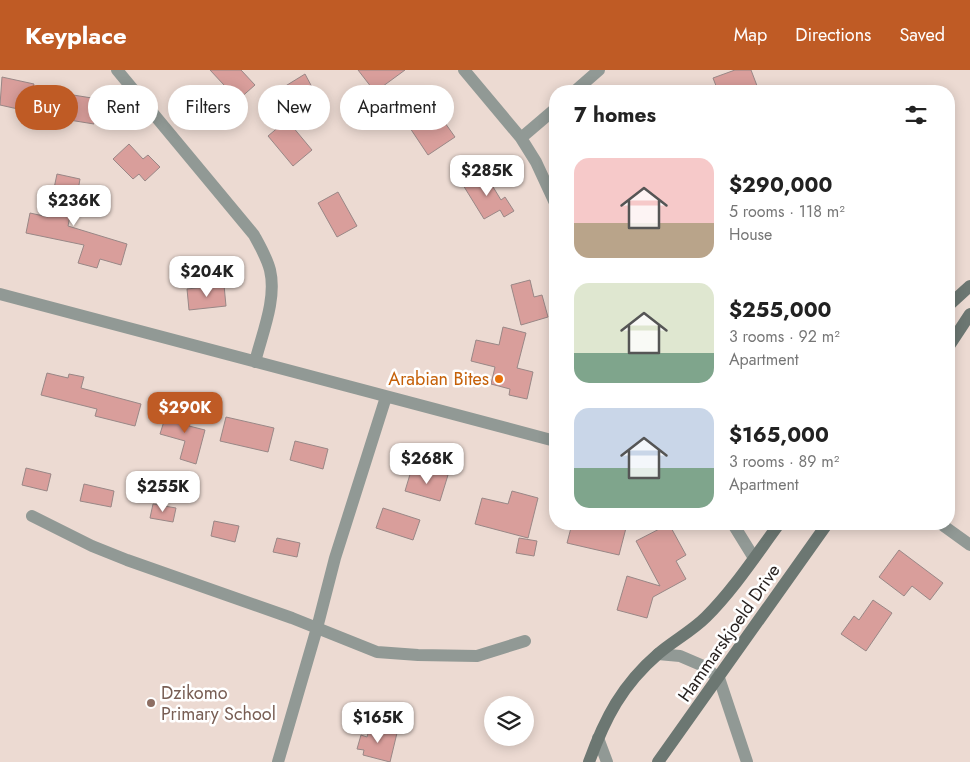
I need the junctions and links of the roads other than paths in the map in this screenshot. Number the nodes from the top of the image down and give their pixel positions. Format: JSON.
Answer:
{"nodes":[{"id":1,"x":117,"y":70,"type":"edge"},
{"id":2,"x":464,"y":70,"type":"edge"},
{"id":3,"x":600,"y":70,"type":"edge"},
{"id":4,"x":582,"y":85,"type":"edge"},
{"id":5,"x":549,"y":114,"type":"edge"},
{"id":6,"x":521,"y":138,"type":"junction"},
{"id":7,"x":549,"y":189,"type":"edge"},
{"id":8,"x":970,"y":286,"type":"edge"},
{"id":9,"x":0,"y":294,"type":"edge"},
{"id":10,"x":955,"y":300,"type":"edge"},
{"id":11,"x":970,"y":314,"type":"edge"},
{"id":12,"x":955,"y":337,"type":"edge"},
{"id":13,"x":255,"y":362,"type":"junction"},
{"id":14,"x":386,"y":397,"type":"junction"},
{"id":15,"x":549,"y":439,"type":"edge"},
{"id":16,"x":32,"y":516,"type":"dead end"},
{"id":17,"x":737,"y":530,"type":"edge"},
{"id":18,"x":772,"y":530,"type":"edge"},
{"id":19,"x":823,"y":530,"type":"edge"},
{"id":20,"x":949,"y":530,"type":"edge"},
{"id":21,"x":970,"y":545,"type":"edge"},
{"id":22,"x":754,"y":558,"type":"junction"},
{"id":23,"x":318,"y":628,"type":"junction"},
{"id":24,"x":525,"y":641,"type":"dead end"},
{"id":25,"x":658,"y":654,"type":"junction"},
{"id":26,"x":719,"y":678,"type":"junction"},
{"id":27,"x":598,"y":738,"type":"junction"},
{"id":28,"x":278,"y":762,"type":"edge"},
{"id":29,"x":589,"y":762,"type":"edge"},
{"id":30,"x":607,"y":762,"type":"edge"},
{"id":31,"x":658,"y":762,"type":"edge"},
{"id":32,"x":747,"y":762,"type":"edge"}],
"edges":[{"from":1,"to":13,"type":"street"},
{"from":2,"to":6,"type":"street"},
{"from":3,"to":4,"type":"street"},
{"from":5,"to":6,"type":"street"},
{"from":6,"to":7,"type":"street"},
{"from":8,"to":10,"type":"main road"},
{"from":9,"to":13,"type":"street"},
{"from":11,"to":12,"type":"main road"},
{"from":13,"to":14,"type":"street"},
{"from":14,"to":15,"type":"street"},
{"from":14,"to":23,"type":"street"},
{"from":16,"to":23,"type":"street"},
{"from":17,"to":22,"type":"street"},
{"from":18,"to":22,"type":"main road","name":"Hammarskjoeld Drive"},
{"from":19,"to":26,"type":"main road","name":"Hammarskjoeld Drive"},
{"from":20,"to":21,"type":"street"},
{"from":22,"to":25,"type":"main road","name":"Hammarskjoeld Drive"},
{"from":23,"to":24,"type":"street"},
{"from":23,"to":28,"type":"street"},
{"from":25,"to":26,"type":"street"},
{"from":25,"to":27,"type":"main road","name":"Hammarskjoeld Drive"},
{"from":26,"to":31,"type":"main road","name":"Hammarskjoeld Drive"},
{"from":26,"to":32,"type":"street"},
{"from":27,"to":29,"type":"main road","name":"Hammarskjoeld Drive"},
{"from":27,"to":30,"type":"street"}]}
